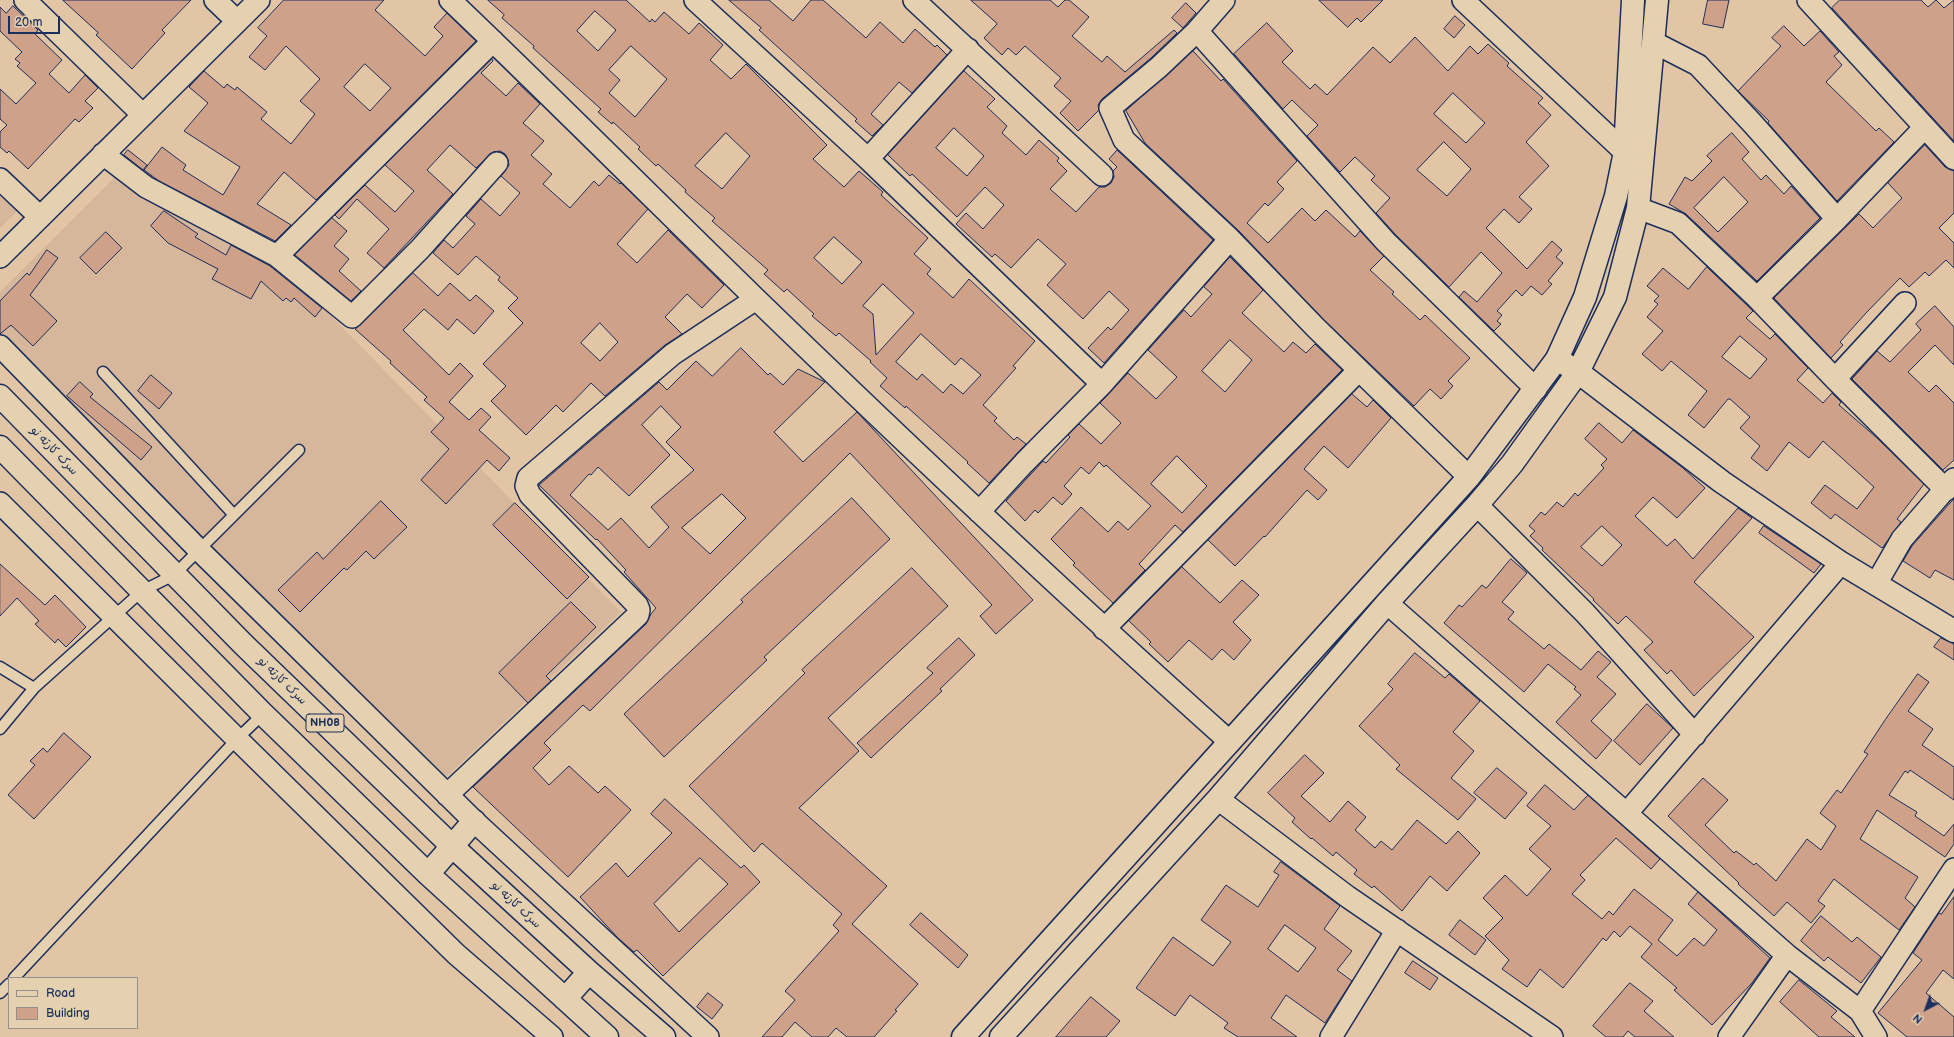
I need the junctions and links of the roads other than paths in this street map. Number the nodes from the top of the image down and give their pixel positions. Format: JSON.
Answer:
{"nodes":[{"id":1,"x":25,"y":0,"type":"edge"},
{"id":2,"x":215,"y":0,"type":"edge"},
{"id":3,"x":259,"y":0,"type":"edge"},
{"id":4,"x":450,"y":0,"type":"edge"},
{"id":5,"x":694,"y":0,"type":"edge"},
{"id":6,"x":914,"y":0,"type":"edge"},
{"id":7,"x":1224,"y":0,"type":"edge"},
{"id":8,"x":1462,"y":0,"type":"edge"},
{"id":9,"x":1633,"y":0,"type":"edge"},
{"id":10,"x":1657,"y":0,"type":"edge"},
{"id":11,"x":1808,"y":0,"type":"edge"},
{"id":12,"x":237,"y":21,"type":"junction"},
{"id":13,"x":1197,"y":31,"type":"junction"},
{"id":14,"x":493,"y":41,"type":"junction"},
{"id":15,"x":1653,"y":42,"type":"junction"},
{"id":16,"x":968,"y":49,"type":"junction"},
{"id":17,"x":143,"y":115,"type":"junction"},
{"id":18,"x":1924,"y":128,"type":"junction"},
{"id":19,"x":1625,"y":152,"type":"junction"},
{"id":20,"x":104,"y":154,"type":"junction"},
{"id":21,"x":868,"y":159,"type":"junction"},
{"id":22,"x":1954,"y":159,"type":"edge"},
{"id":23,"x":497,"y":163,"type":"dead end"},
{"id":24,"x":1102,"y":175,"type":"dead end"},
{"id":25,"x":0,"y":179,"type":"edge"},
{"id":26,"x":1638,"y":208,"type":"junction"},
{"id":27,"x":40,"y":217,"type":"junction"},
{"id":28,"x":1836,"y":219,"type":"junction"},
{"id":29,"x":1230,"y":239,"type":"junction"},
{"id":30,"x":277,"y":256,"type":"junction"},
{"id":31,"x":0,"y":257,"type":"edge"},
{"id":32,"x":1757,"y":298,"type":"junction"},
{"id":33,"x":756,"y":299,"type":"junction"},
{"id":34,"x":1905,"y":303,"type":"dead end"},
{"id":35,"x":0,"y":346,"type":"edge"},
{"id":36,"x":1557,"y":359,"type":"junction"},
{"id":37,"x":1359,"y":370,"type":"junction"},
{"id":38,"x":103,"y":372,"type":"dead end"},
{"id":39,"x":1578,"y":372,"type":"junction"},
{"id":40,"x":1835,"y":380,"type":"junction"},
{"id":41,"x":1102,"y":384,"type":"junction"},
{"id":42,"x":1536,"y":389,"type":"junction"},
{"id":43,"x":0,"y":396,"type":"edge"},
{"id":44,"x":0,"y":447,"type":"edge"},
{"id":45,"x":299,"y":450,"type":"dead end"},
{"id":46,"x":1469,"y":477,"type":"junction"},
{"id":47,"x":1950,"y":484,"type":"edge"},
{"id":48,"x":0,"y":503,"type":"edge"},
{"id":49,"x":1477,"y":505,"type":"junction"},
{"id":50,"x":979,"y":512,"type":"junction"},
{"id":51,"x":234,"y":515,"type":"junction"},
{"id":52,"x":199,"y":550,"type":"junction"},
{"id":53,"x":1841,"y":563,"type":"junction"},
{"id":54,"x":174,"y":575,"type":"junction"},
{"id":55,"x":1876,"y":584,"type":"junction"},
{"id":56,"x":142,"y":591,"type":"junction"},
{"id":57,"x":1387,"y":602,"type":"junction"},
{"id":58,"x":112,"y":616,"type":"junction"},
{"id":59,"x":1104,"y":630,"type":"junction"},
{"id":60,"x":1954,"y":630,"type":"edge"},
{"id":61,"x":0,"y":667,"type":"edge"},
{"id":62,"x":34,"y":688,"type":"junction"},
{"id":63,"x":263,"y":714,"type":"junction"},
{"id":64,"x":0,"y":729,"type":"edge"},
{"id":65,"x":1695,"y":735,"type":"junction"},
{"id":66,"x":237,"y":739,"type":"junction"},
{"id":67,"x":1229,"y":741,"type":"junction"},
{"id":68,"x":447,"y":795,"type":"junction"},
{"id":69,"x":1218,"y":799,"type":"junction"},
{"id":70,"x":1627,"y":813,"type":"junction"},
{"id":71,"x":474,"y":821,"type":"junction"},
{"id":72,"x":452,"y":846,"type":"junction"},
{"id":73,"x":1954,"y":869,"type":"edge"},
{"id":74,"x":428,"y":874,"type":"junction"},
{"id":75,"x":1397,"y":930,"type":"junction"},
{"id":76,"x":1787,"y":955,"type":"junction"},
{"id":77,"x":589,"y":972,"type":"junction"},
{"id":78,"x":15,"y":977,"type":"edge"},
{"id":79,"x":8,"y":985,"type":"edge"},
{"id":80,"x":0,"y":993,"type":"edge"},
{"id":81,"x":565,"y":999,"type":"junction"},
{"id":82,"x":1860,"y":1011,"type":"junction"},
{"id":83,"x":552,"y":1037,"type":"edge"},
{"id":84,"x":607,"y":1037,"type":"edge"},
{"id":85,"x":664,"y":1037,"type":"edge"},
{"id":86,"x":708,"y":1037,"type":"edge"},
{"id":87,"x":964,"y":1037,"type":"edge"},
{"id":88,"x":1001,"y":1037,"type":"edge"},
{"id":89,"x":1331,"y":1037,"type":"edge"},
{"id":90,"x":1552,"y":1037,"type":"edge"},
{"id":91,"x":1728,"y":1037,"type":"edge"},
{"id":92,"x":1876,"y":1037,"type":"edge"}],
"edges":[{"from":1,"to":17,"type":"street"},
{"from":2,"to":12,"type":"street"},
{"from":3,"to":12,"type":"street"},
{"from":4,"to":14,"type":"street"},
{"from":5,"to":21,"type":"street"},
{"from":6,"to":16,"type":"street"},
{"from":7,"to":13,"type":"street"},
{"from":8,"to":19,"type":"street"},
{"from":9,"to":19,"type":"main road"},
{"from":10,"to":15,"type":"main road"},
{"from":11,"to":18,"type":"street"},
{"from":12,"to":17,"type":"street"},
{"from":13,"to":29,"type":"street"},
{"from":13,"to":42,"type":"street"},
{"from":14,"to":30,"type":"street"},
{"from":14,"to":33,"type":"street"},
{"from":15,"to":26,"type":"main road"},
{"from":15,"to":28,"type":"street"},
{"from":16,"to":21,"type":"street"},
{"from":16,"to":24,"type":"street"},
{"from":17,"to":20,"type":"street"},
{"from":18,"to":22,"type":"street"},
{"from":18,"to":28,"type":"street"},
{"from":19,"to":36,"type":"main road"},
{"from":20,"to":27,"type":"street"},
{"from":20,"to":30,"type":"street"},
{"from":21,"to":41,"type":"street"},
{"from":23,"to":30,"type":"street"},
{"from":25,"to":27,"type":"street"},
{"from":26,"to":32,"type":"street"},
{"from":26,"to":39,"type":"main road"},
{"from":27,"to":31,"type":"street"},
{"from":28,"to":32,"type":"street"},
{"from":29,"to":37,"type":"street"},
{"from":29,"to":41,"type":"street"},
{"from":32,"to":40,"type":"street"},
{"from":33,"to":50,"type":"street"},
{"from":33,"to":68,"type":"street"},
{"from":34,"to":40,"type":"street"},
{"from":35,"to":52,"type":"street"},
{"from":36,"to":39,"type":"main road"},
{"from":36,"to":42,"type":"main road"},
{"from":37,"to":46,"type":"street"},
{"from":37,"to":59,"type":"street"},
{"from":38,"to":51,"type":"lane"},
{"from":39,"to":49,"type":"main road"},
{"from":39,"to":53,"type":"main road"},
{"from":40,"to":47,"type":"street"},
{"from":41,"to":50,"type":"street"},
{"from":42,"to":46,"type":"main road"},
{"from":43,"to":54,"type":"main road","name":"سرک کارته نو","number":"NH08"},
{"from":44,"to":56,"type":"main road","number":"NH08"},
{"from":45,"to":51,"type":"lane"},
{"from":46,"to":67,"type":"main road"},
{"from":47,"to":55,"type":"street"},
{"from":48,"to":58,"type":"street"},
{"from":49,"to":57,"type":"main road"},
{"from":49,"to":65,"type":"street"},
{"from":50,"to":59,"type":"street"},
{"from":51,"to":52,"type":"lane"},
{"from":52,"to":54,"type":"lane"},
{"from":52,"to":68,"type":"street"},
{"from":53,"to":55,"type":"main road"},
{"from":53,"to":65,"type":"street"},
{"from":54,"to":56,"type":"lane"},
{"from":54,"to":72,"type":"main road","name":"سرک کارته نو","number":"NH08"},
{"from":55,"to":60,"type":"main road"},
{"from":56,"to":58,"type":"lane"},
{"from":56,"to":63,"type":"main road","number":"NH08"},
{"from":57,"to":69,"type":"main road"},
{"from":57,"to":70,"type":"street"},
{"from":58,"to":62,"type":"lane"},
{"from":58,"to":66,"type":"street"},
{"from":59,"to":67,"type":"street"},
{"from":61,"to":62,"type":"lane"},
{"from":62,"to":64,"type":"lane"},
{"from":63,"to":66,"type":"lane"},
{"from":63,"to":74,"type":"main road","number":"NH08"},
{"from":65,"to":70,"type":"street"},
{"from":66,"to":78,"type":"lane"},
{"from":66,"to":83,"type":"street"},
{"from":67,"to":87,"type":"main road"},
{"from":68,"to":71,"type":"street"},
{"from":69,"to":75,"type":"street"},
{"from":69,"to":88,"type":"main road"},
{"from":70,"to":76,"type":"street"},
{"from":71,"to":72,"type":"main road"},
{"from":71,"to":86,"type":"street"},
{"from":72,"to":74,"type":"main road"},
{"from":72,"to":77,"type":"main road","name":"سرک کارته نو","number":"NH08"},
{"from":73,"to":82,"type":"street"},
{"from":74,"to":81,"type":"main road","number":"NH08"},
{"from":75,"to":89,"type":"street"},
{"from":75,"to":90,"type":"street"},
{"from":76,"to":82,"type":"street"},
{"from":76,"to":91,"type":"street"},
{"from":77,"to":81,"type":"main road"},
{"from":77,"to":85,"type":"main road","name":"سرک کارته نو","number":"NH08"},
{"from":79,"to":80,"type":"lane"},
{"from":81,"to":84,"type":"main road","number":"NH08"},
{"from":82,"to":92,"type":"street"}]}
